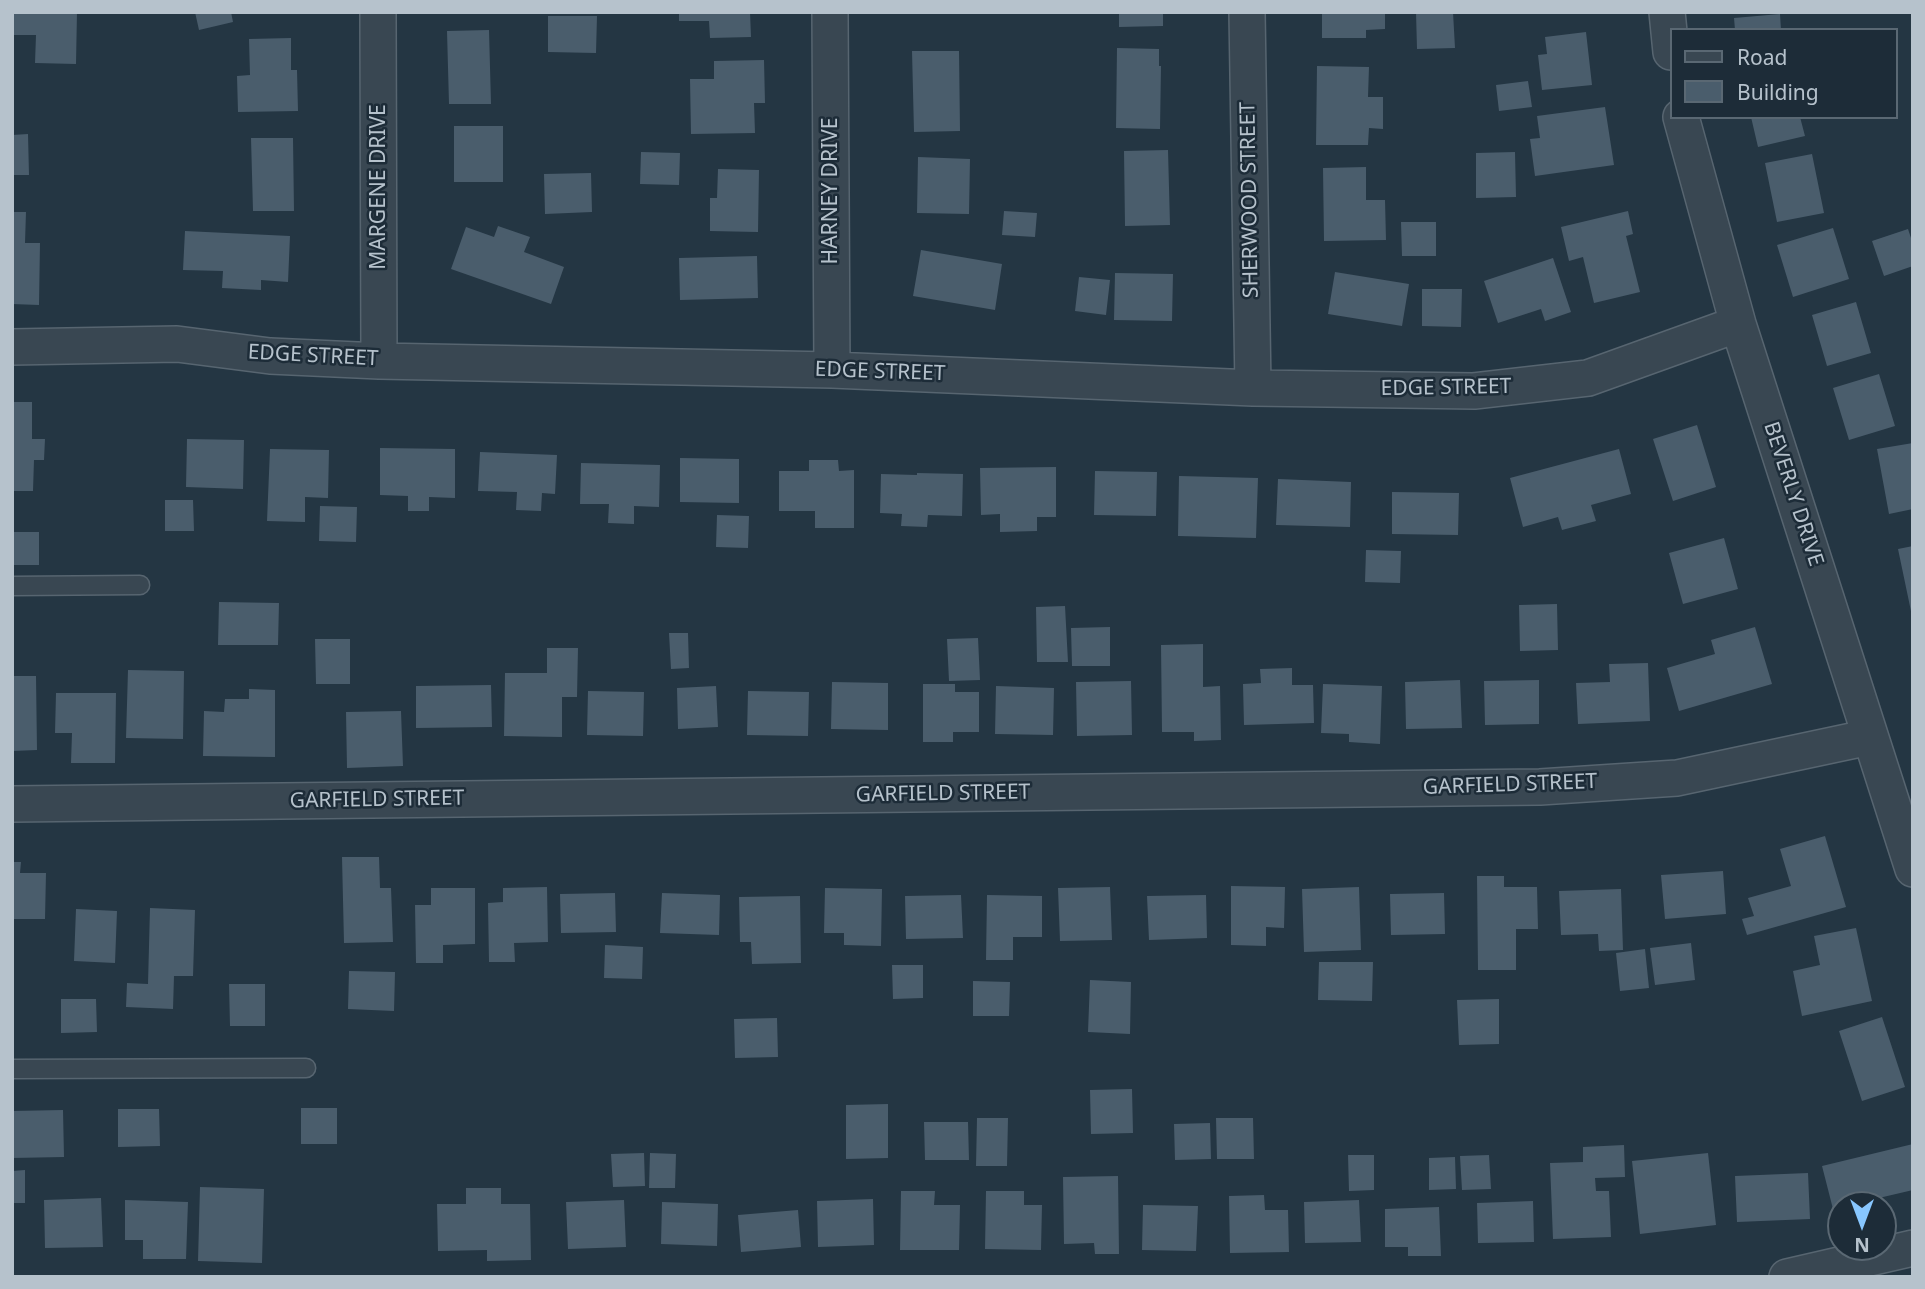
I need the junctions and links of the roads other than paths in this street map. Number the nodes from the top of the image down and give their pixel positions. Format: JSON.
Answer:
{"nodes":[{"id":1,"x":378,"y":12,"type":"edge"},
{"id":2,"x":830,"y":12,"type":"edge"},
{"id":3,"x":1247,"y":12,"type":"edge"},
{"id":4,"x":1667,"y":12,"type":"edge"},
{"id":5,"x":1670,"y":42,"type":"edge"},
{"id":6,"x":1682,"y":119,"type":"edge"},
{"id":7,"x":1738,"y":324,"type":"junction"},
{"id":8,"x":12,"y":346,"type":"edge"},
{"id":9,"x":379,"y":361,"type":"junction"},
{"id":10,"x":832,"y":370,"type":"junction"},
{"id":11,"x":1253,"y":388,"type":"junction"},
{"id":12,"x":140,"y":584,"type":"dead end"},
{"id":13,"x":12,"y":586,"type":"edge"},
{"id":14,"x":1870,"y":737,"type":"junction"},
{"id":15,"x":12,"y":804,"type":"edge"},
{"id":16,"x":1913,"y":869,"type":"edge"},
{"id":17,"x":12,"y":1069,"type":"edge"},
{"id":18,"x":306,"y":1069,"type":"dead end"},
{"id":19,"x":1913,"y":1248,"type":"edge"},
{"id":20,"x":1787,"y":1277,"type":"edge"}],
"edges":[{"from":1,"to":9,"type":"street","name":"MARGENE DRIVE"},
{"from":2,"to":10,"type":"street","name":"HARNEY DRIVE"},
{"from":3,"to":11,"type":"street","name":"SHERWOOD STREET"},
{"from":4,"to":5,"type":"street"},
{"from":6,"to":7,"type":"street","name":"BEVERLY DRIVE"},
{"from":7,"to":11,"type":"street","name":"EDGE STREET"},
{"from":7,"to":14,"type":"street","name":"BEVERLY DRIVE"},
{"from":8,"to":9,"type":"street","name":"EDGE STREET"},
{"from":9,"to":10,"type":"street","name":"EDGE STREET"},
{"from":10,"to":11,"type":"street","name":"EDGE STREET"},
{"from":12,"to":13,"type":"lane"},
{"from":14,"to":15,"type":"street","name":"GARFIELD STREET"},
{"from":14,"to":16,"type":"street","name":"BEVERLY DRIVE"},
{"from":17,"to":18,"type":"lane"},
{"from":19,"to":20,"type":"street"}]}
